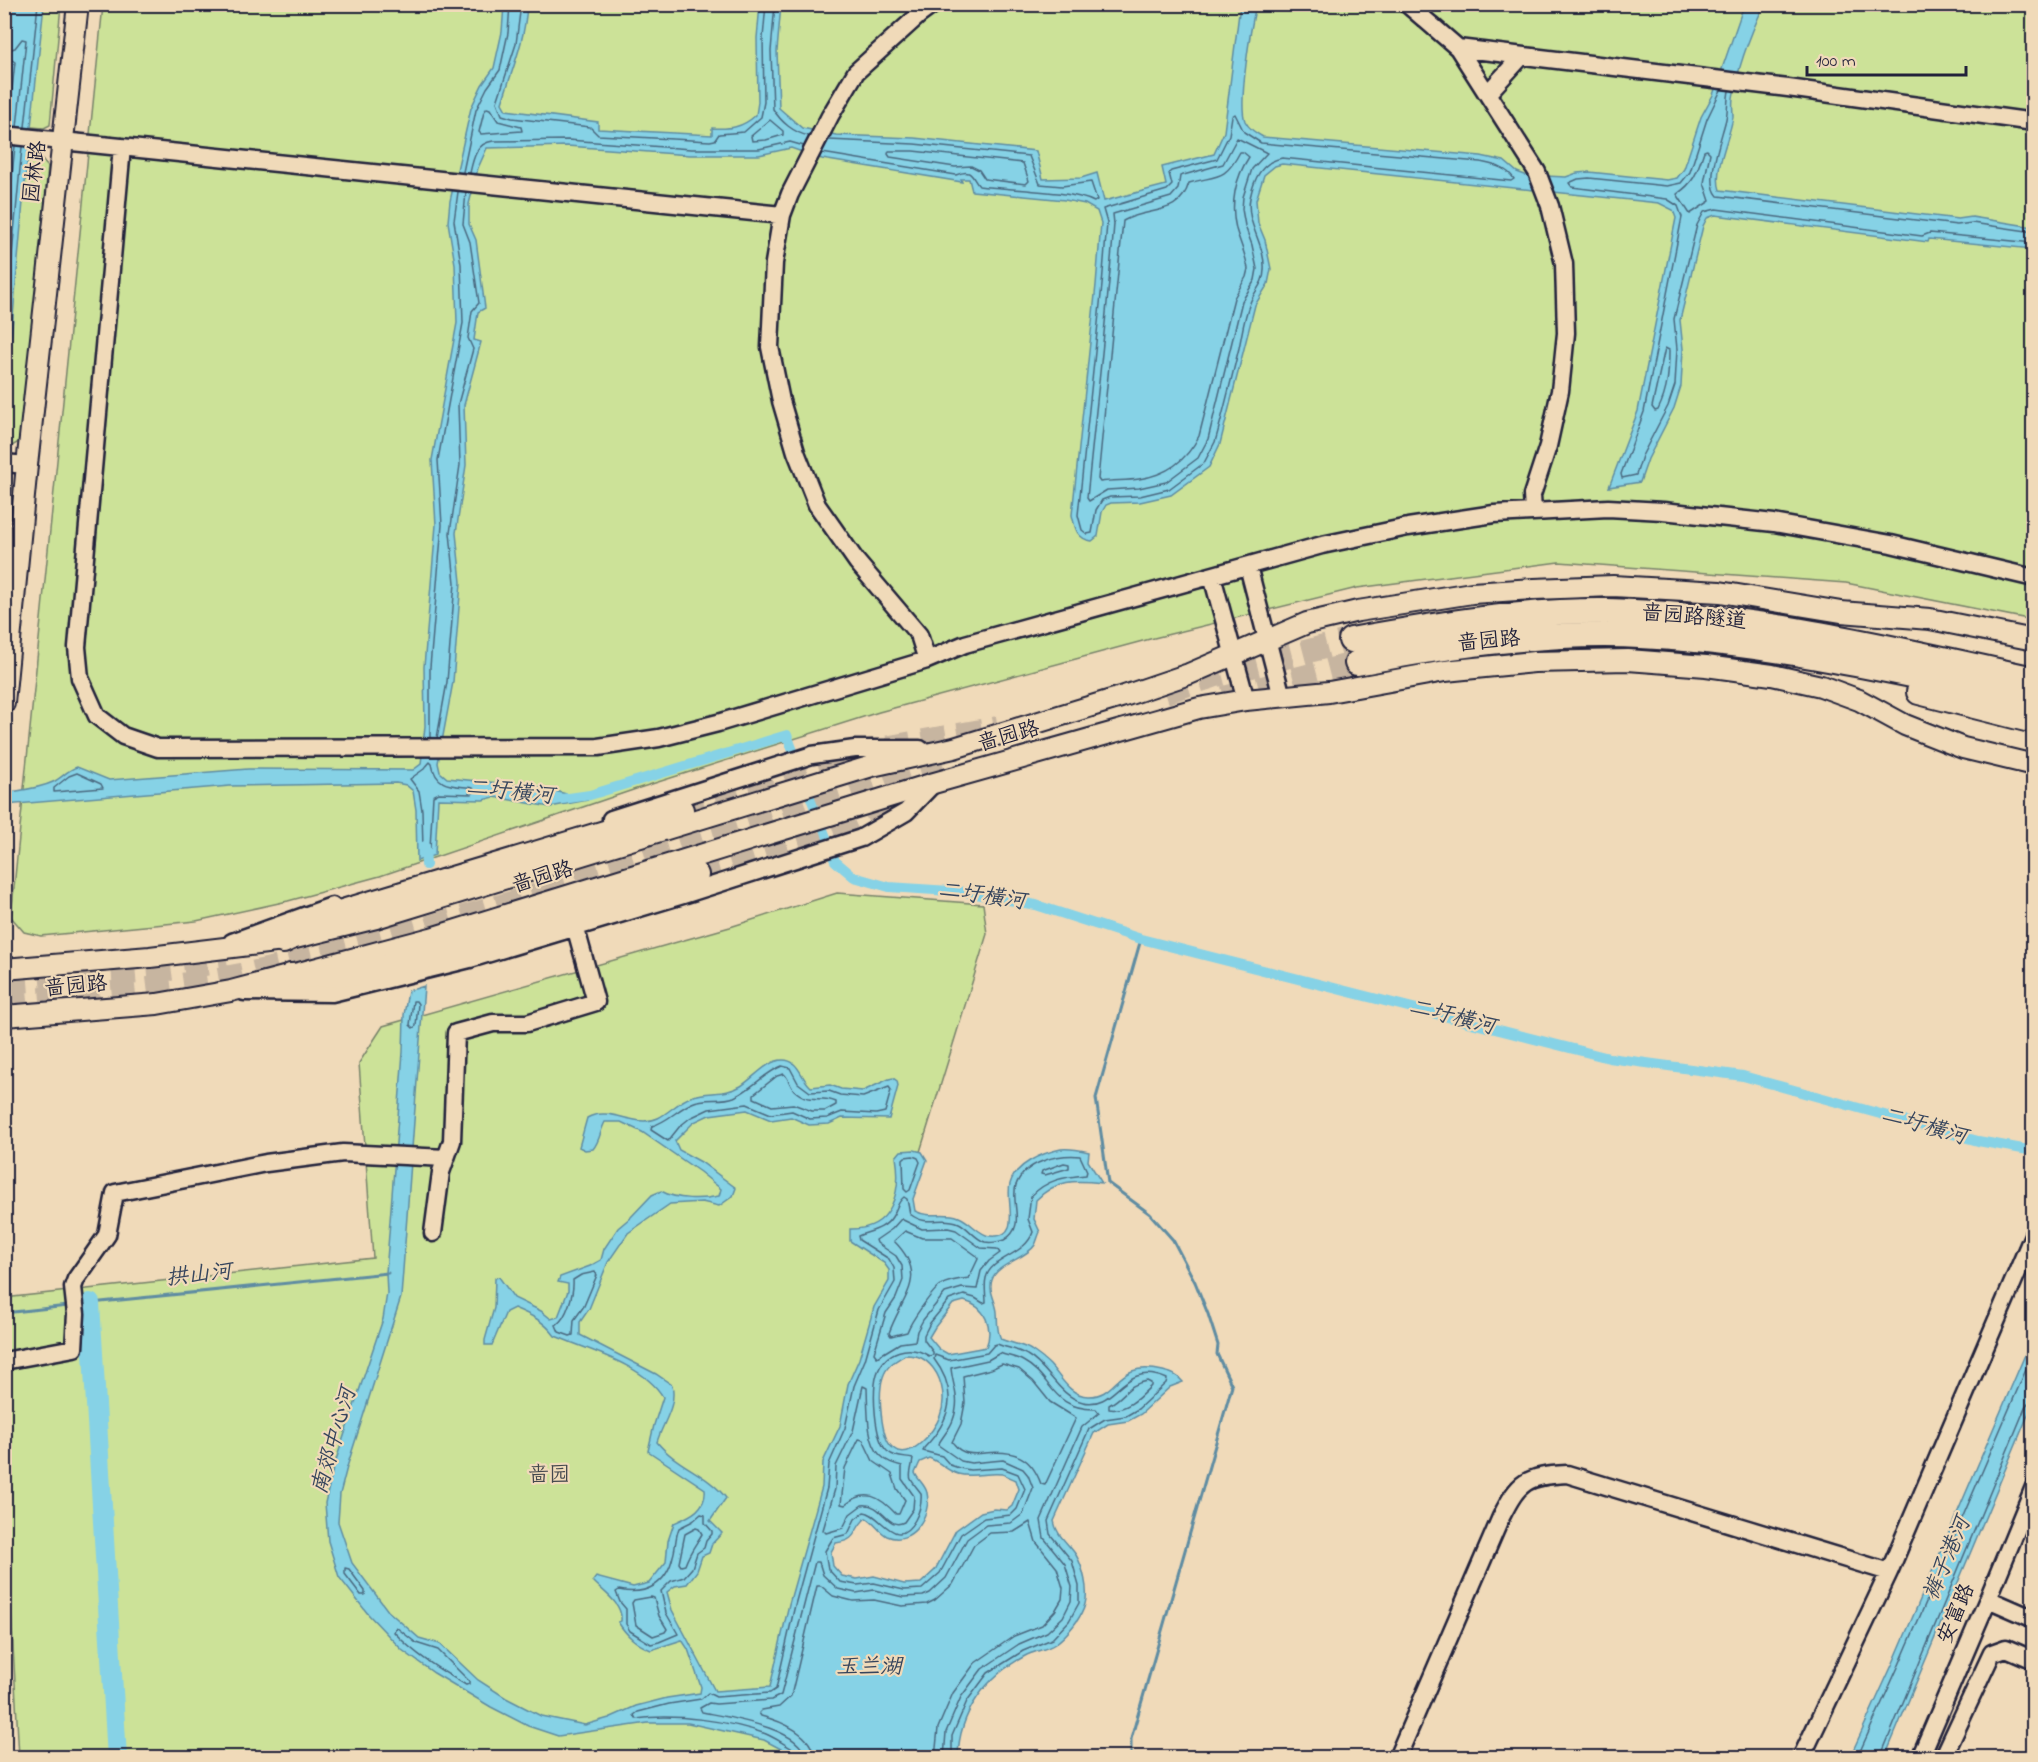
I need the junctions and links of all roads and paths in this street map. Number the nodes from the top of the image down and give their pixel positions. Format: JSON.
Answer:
{"nodes":[{"id":1,"x":78,"y":4,"type":"edge"},
{"id":2,"x":934,"y":4,"type":"edge"},
{"id":3,"x":1407,"y":4,"type":"edge"},
{"id":4,"x":1458,"y":48,"type":"junction"},
{"id":5,"x":1522,"y":56,"type":"junction"},
{"id":6,"x":1488,"y":93,"type":"junction"},
{"id":7,"x":2034,"y":122,"type":"edge"},
{"id":8,"x":4,"y":135,"type":"edge"},
{"id":9,"x":55,"y":139,"type":"junction"},
{"id":10,"x":122,"y":147,"type":"junction"},
{"id":11,"x":782,"y":215,"type":"junction"},
{"id":12,"x":4,"y":463,"type":"edge"},
{"id":13,"x":27,"y":465,"type":"junction"},
{"id":14,"x":1533,"y":512,"type":"junction"},
{"id":15,"x":1248,"y":566,"type":"junction"},
{"id":16,"x":1212,"y":576,"type":"junction"},
{"id":17,"x":2034,"y":578,"type":"edge"},
{"id":18,"x":1807,"y":632,"type":"junction"},
{"id":19,"x":1267,"y":639,"type":"junction"},
{"id":20,"x":2034,"y":640,"type":"edge"},
{"id":21,"x":1234,"y":655,"type":"junction"},
{"id":22,"x":927,"y":660,"type":"junction"},
{"id":23,"x":1829,"y":660,"type":"junction"},
{"id":24,"x":2034,"y":667,"type":"edge"},
{"id":25,"x":2034,"y":679,"type":"edge"},
{"id":26,"x":1282,"y":697,"type":"junction"},
{"id":27,"x":1246,"y":700,"type":"junction"},
{"id":28,"x":2034,"y":700,"type":"edge"},
{"id":29,"x":4,"y":703,"type":"edge"},
{"id":30,"x":2034,"y":721,"type":"edge"},
{"id":31,"x":954,"y":748,"type":"junction"},
{"id":32,"x":2034,"y":765,"type":"edge"},
{"id":33,"x":934,"y":783,"type":"junction"},
{"id":34,"x":681,"y":810,"type":"tunnel mouth"},
{"id":35,"x":696,"y":875,"type":"tunnel mouth"},
{"id":36,"x":575,"y":926,"type":"junction"},
{"id":37,"x":283,"y":941,"type":"junction"},
{"id":38,"x":212,"y":950,"type":"junction"},
{"id":39,"x":4,"y":969,"type":"edge"},
{"id":40,"x":291,"y":976,"type":"junction"},
{"id":41,"x":231,"y":991,"type":"junction"},
{"id":42,"x":4,"y":1016,"type":"edge"},
{"id":43,"x":446,"y":1158,"type":"junction"},
{"id":44,"x":433,"y":1233,"type":"dead end"},
{"id":45,"x":2034,"y":1233,"type":"edge"},
{"id":46,"x":4,"y":1360,"type":"edge"},
{"id":47,"x":2034,"y":1487,"type":"edge"},
{"id":48,"x":1889,"y":1572,"type":"junction"},
{"id":49,"x":1988,"y":1599,"type":"junction"},
{"id":50,"x":2034,"y":1619,"type":"edge"},
{"id":51,"x":2034,"y":1659,"type":"edge"},
{"id":52,"x":1397,"y":1758,"type":"edge"},
{"id":53,"x":1801,"y":1758,"type":"edge"},
{"id":54,"x":1920,"y":1758,"type":"edge"},
{"id":55,"x":1943,"y":1758,"type":"edge"}],
"edges":[{"from":1,"to":9,"type":"main road","name":"园林路"},
{"from":2,"to":11,"type":"street"},
{"from":3,"to":4,"type":"street"},
{"from":4,"to":5,"type":"street"},
{"from":4,"to":6,"type":"street"},
{"from":5,"to":6,"type":"street"},
{"from":5,"to":7,"type":"street"},
{"from":6,"to":14,"type":"street"},
{"from":8,"to":9,"type":"street"},
{"from":9,"to":10,"type":"street"},
{"from":9,"to":13,"type":"main road","name":"园林路"},
{"from":10,"to":11,"type":"street"},
{"from":10,"to":22,"type":"street"},
{"from":11,"to":22,"type":"street"},
{"from":12,"to":13,"type":"street"},
{"from":13,"to":29,"type":"main road","name":"园林路"},
{"from":14,"to":15,"type":"street"},
{"from":14,"to":17,"type":"street"},
{"from":15,"to":16,"type":"street"},
{"from":15,"to":19,"type":"street"},
{"from":16,"to":21,"type":"street"},
{"from":16,"to":22,"type":"street"},
{"from":18,"to":23,"type":"highway","name":"啬园路隧道"},
{"from":18,"to":24,"type":"highway"},
{"from":18,"to":25,"type":"highway","name":"啬园路隧道"},
{"from":19,"to":20,"type":"main road","name":"啬园路"},
{"from":19,"to":21,"type":"main road","name":"啬园路"},
{"from":19,"to":26,"type":"street"},
{"from":21,"to":27,"type":"street"},
{"from":21,"to":31,"type":"main road","name":"啬园路"},
{"from":23,"to":28,"type":"highway","name":"啬园路隧道"},
{"from":23,"to":30,"type":"highway"},
{"from":26,"to":27,"type":"main road","name":"啬园路"},
{"from":26,"to":32,"type":"main road","name":"啬园路"},
{"from":27,"to":33,"type":"main road","name":"啬园路"},
{"from":31,"to":37,"type":"main road","name":"啬园路"},
{"from":31,"to":38,"type":"street"},
{"from":33,"to":36,"type":"street"},
{"from":33,"to":40,"type":"main road","name":"啬园路"},
{"from":34,"to":37,"type":"highway"},
{"from":35,"to":40,"type":"highway"},
{"from":36,"to":41,"type":"street"},
{"from":36,"to":43,"type":"street"},
{"from":37,"to":38,"type":"main road","name":"啬园路"},
{"from":38,"to":39,"type":"main road","name":"啬园路"},
{"from":40,"to":41,"type":"main road","name":"啬园路"},
{"from":41,"to":42,"type":"main road","name":"啬园路"},
{"from":43,"to":44,"type":"street"},
{"from":43,"to":46,"type":"street"},
{"from":45,"to":48,"type":"street"},
{"from":47,"to":49,"type":"street","name":"安富路"},
{"from":48,"to":52,"type":"street"},
{"from":48,"to":53,"type":"street"},
{"from":49,"to":50,"type":"street"},
{"from":49,"to":54,"type":"street","name":"安富路"},
{"from":51,"to":55,"type":"street"}]}
